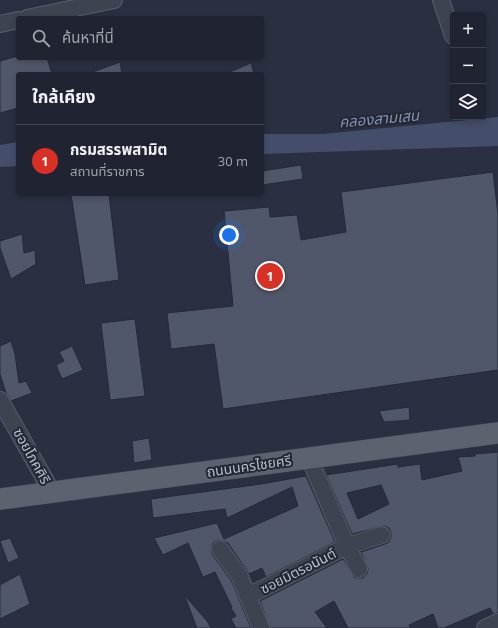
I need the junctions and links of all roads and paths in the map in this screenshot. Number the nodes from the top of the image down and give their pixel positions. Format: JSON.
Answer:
{"nodes":[{"id":1,"x":114,"y":0,"type":"edge"},
{"id":2,"x":441,"y":0,"type":"edge"},
{"id":3,"x":37,"y":16,"type":"edge"},
{"id":4,"x":16,"y":20,"type":"edge"},
{"id":5,"x":0,"y":24,"type":"edge"},
{"id":6,"x":450,"y":27,"type":"edge"},
{"id":7,"x":0,"y":400,"type":"edge"},
{"id":8,"x":4,"y":417,"type":"edge"},
{"id":9,"x":498,"y":433,"type":"edge"},
{"id":10,"x":309,"y":458,"type":"junction"},
{"id":11,"x":52,"y":492,"type":"junction"},
{"id":12,"x":0,"y":499,"type":"edge"},
{"id":13,"x":382,"y":535,"type":"dead end"},
{"id":14,"x":347,"y":546,"type":"junction"},
{"id":15,"x":220,"y":549,"type":"dead end"},
{"id":16,"x":359,"y":570,"type":"dead end"},
{"id":17,"x":248,"y":596,"type":"junction"},
{"id":18,"x":498,"y":622,"type":"edge"},
{"id":19,"x":261,"y":628,"type":"edge"},
{"id":20,"x":484,"y":628,"type":"edge"}],
"edges":[{"from":1,"to":3,"type":"street"},
{"from":2,"to":6,"type":"street"},
{"from":4,"to":5,"type":"street"},
{"from":7,"to":8,"type":"street","name":"ซอยโภคศิริ"},
{"from":8,"to":11,"type":"street","name":"ซอยโภคศิริ"},
{"from":9,"to":10,"type":"main road","name":"ถนนนครไชยศรี"},
{"from":10,"to":11,"type":"main road","name":"ถนนนครไชยศรี"},
{"from":10,"to":14,"type":"street","name":"ซอยมิตรอนันต์"},
{"from":11,"to":12,"type":"main road","name":"ถนนนครไชยศรี"},
{"from":13,"to":14,"type":"street","name":"ซอยมิตรอนันต์"},
{"from":14,"to":16,"type":"street","name":"ซอยมิตรอนันต์"},
{"from":14,"to":17,"type":"street","name":"ซอยมิตรอนันต์"},
{"from":15,"to":17,"type":"street","name":"ซอยมิตรอนันต์"},
{"from":17,"to":19,"type":"street","name":"ซอยมิตรอนันต์"},
{"from":18,"to":20,"type":"street"}]}
